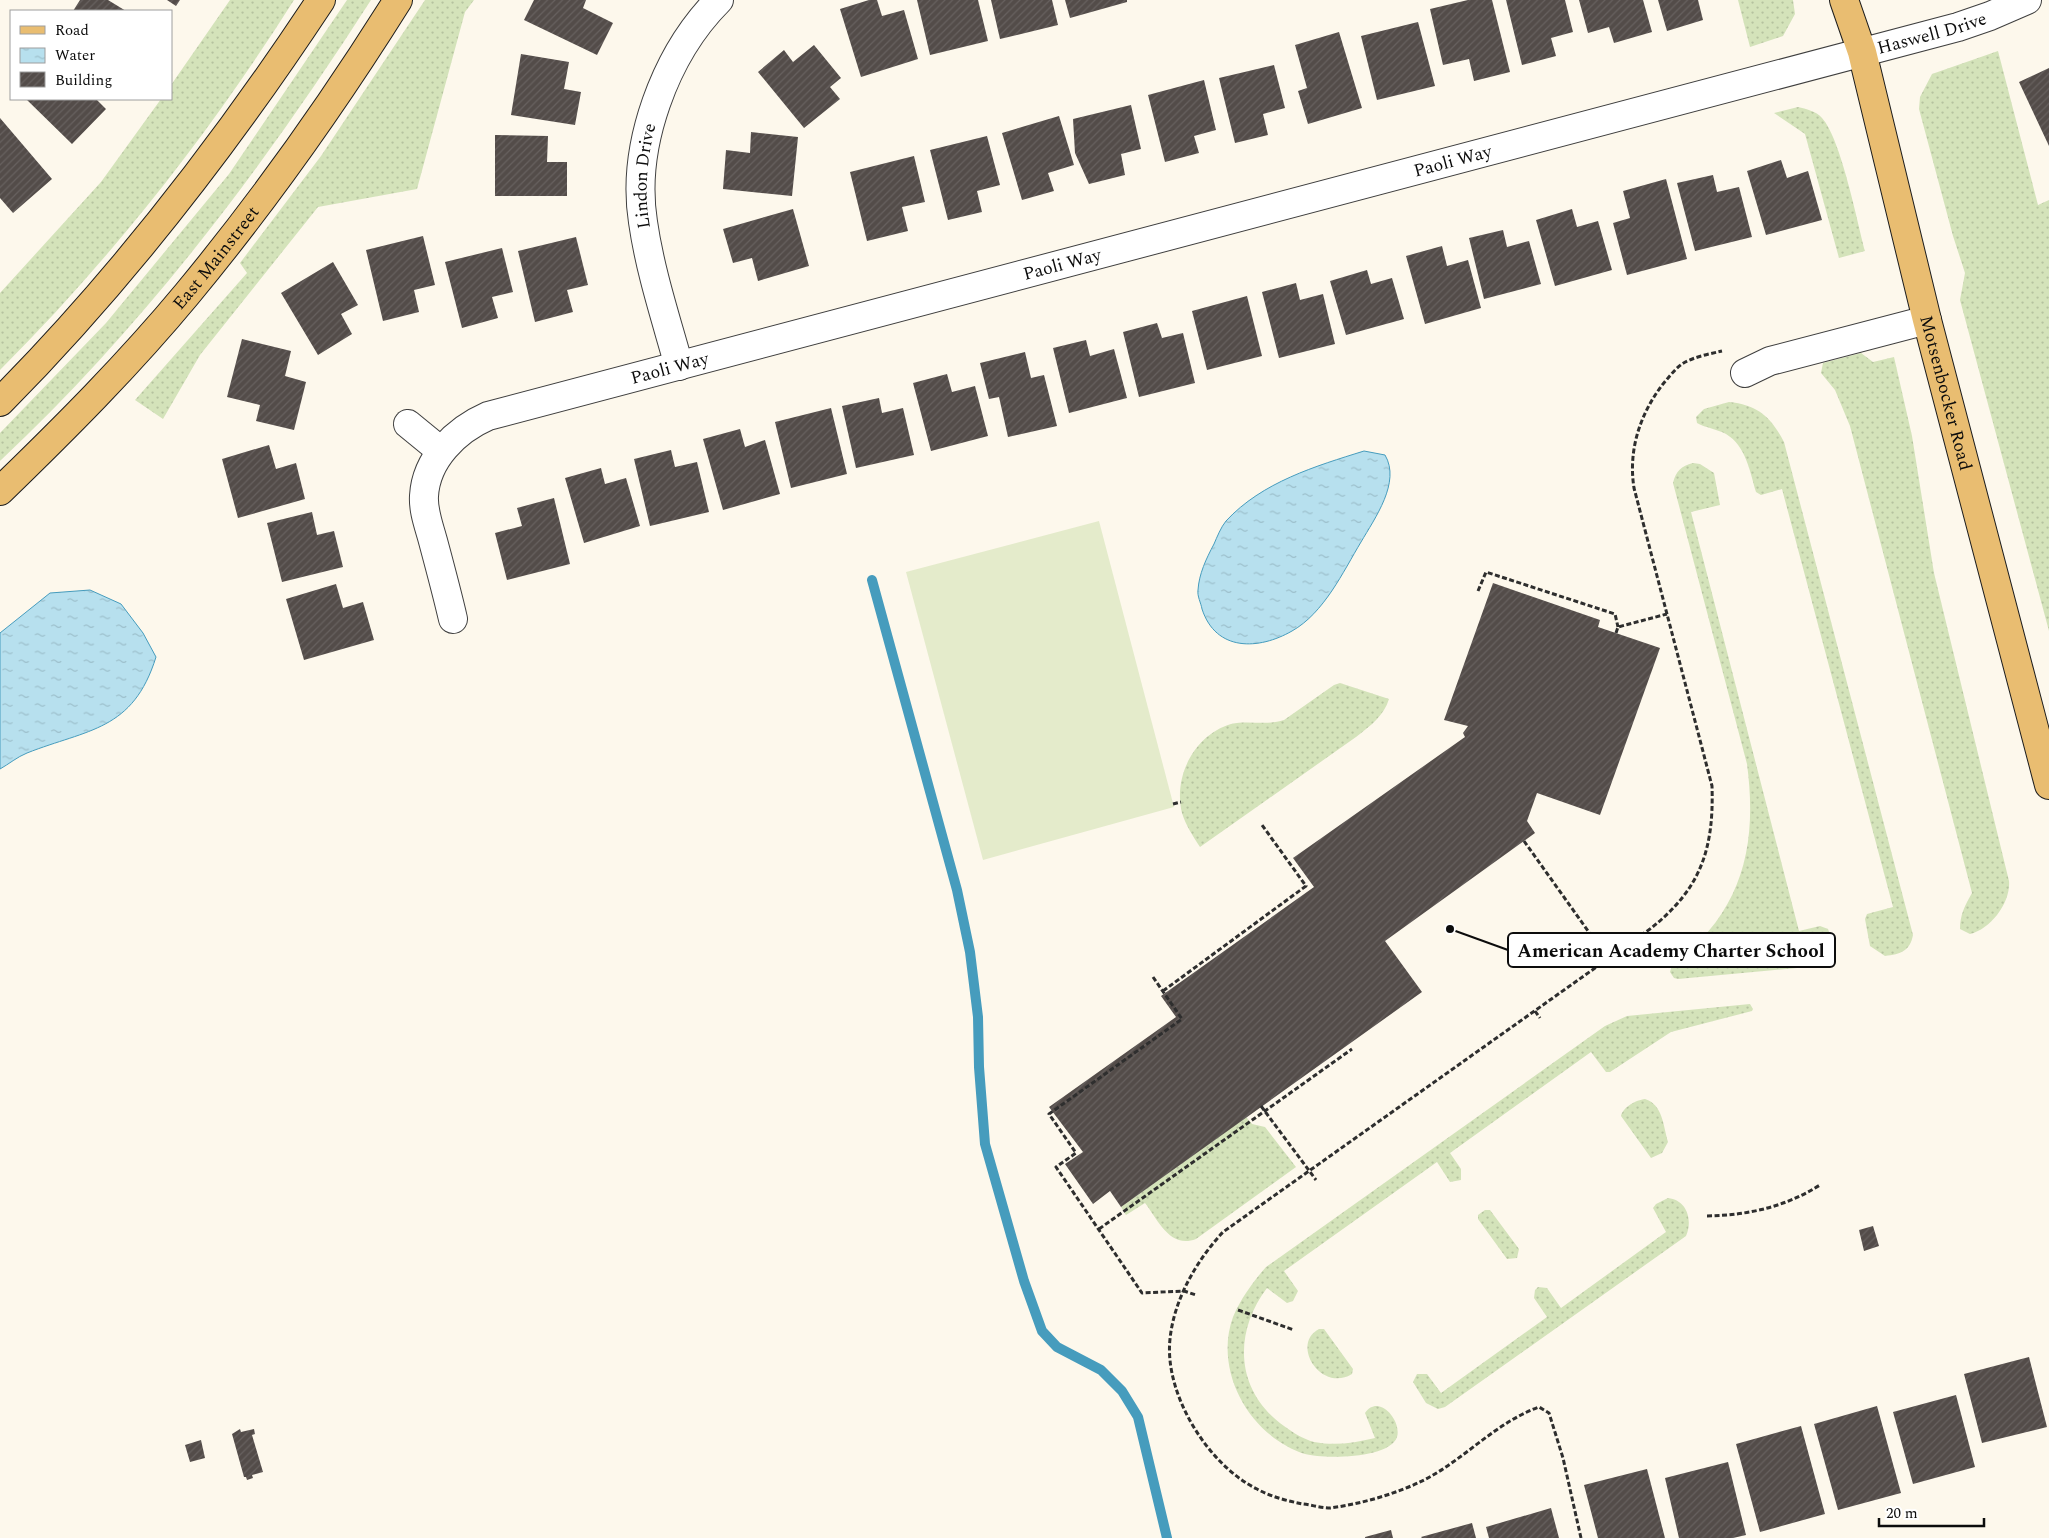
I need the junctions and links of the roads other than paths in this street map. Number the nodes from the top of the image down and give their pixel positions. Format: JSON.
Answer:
{"nodes":[{"id":1,"x":321,"y":0,"type":"edge"},
{"id":2,"x":398,"y":0,"type":"edge"},
{"id":3,"x":719,"y":0,"type":"edge"},
{"id":4,"x":1844,"y":0,"type":"edge"},
{"id":5,"x":2027,"y":0,"type":"edge"},
{"id":6,"x":1862,"y":52,"type":"junction"},
{"id":7,"x":1927,"y":320,"type":"junction"},
{"id":8,"x":679,"y":366,"type":"junction"},
{"id":9,"x":1744,"y":373,"type":"dead end"},
{"id":10,"x":0,"y":402,"type":"edge"},
{"id":11,"x":408,"y":424,"type":"dead end"},
{"id":12,"x":441,"y":451,"type":"junction"},
{"id":13,"x":0,"y":491,"type":"edge"},
{"id":14,"x":453,"y":619,"type":"dead end"},
{"id":15,"x":2049,"y":785,"type":"edge"}],
"edges":[{"from":1,"to":10,"type":"main road"},
{"from":2,"to":13,"type":"main road","name":"East Mainstreet"},
{"from":3,"to":8,"type":"street","name":"Lindon Drive"},
{"from":4,"to":6,"type":"main road","name":"Motsenbocker Road"},
{"from":5,"to":6,"type":"street","name":"Haswell Drive"},
{"from":6,"to":7,"type":"main road","name":"Motsenbocker Road"},
{"from":6,"to":8,"type":"street","name":"Paoli Way"},
{"from":7,"to":9,"type":"street"},
{"from":7,"to":15,"type":"main road","name":"Motsenbocker Road"},
{"from":8,"to":12,"type":"street","name":"Paoli Way"},
{"from":11,"to":12,"type":"street"},
{"from":12,"to":14,"type":"street","name":"Paoli Way"}]}
